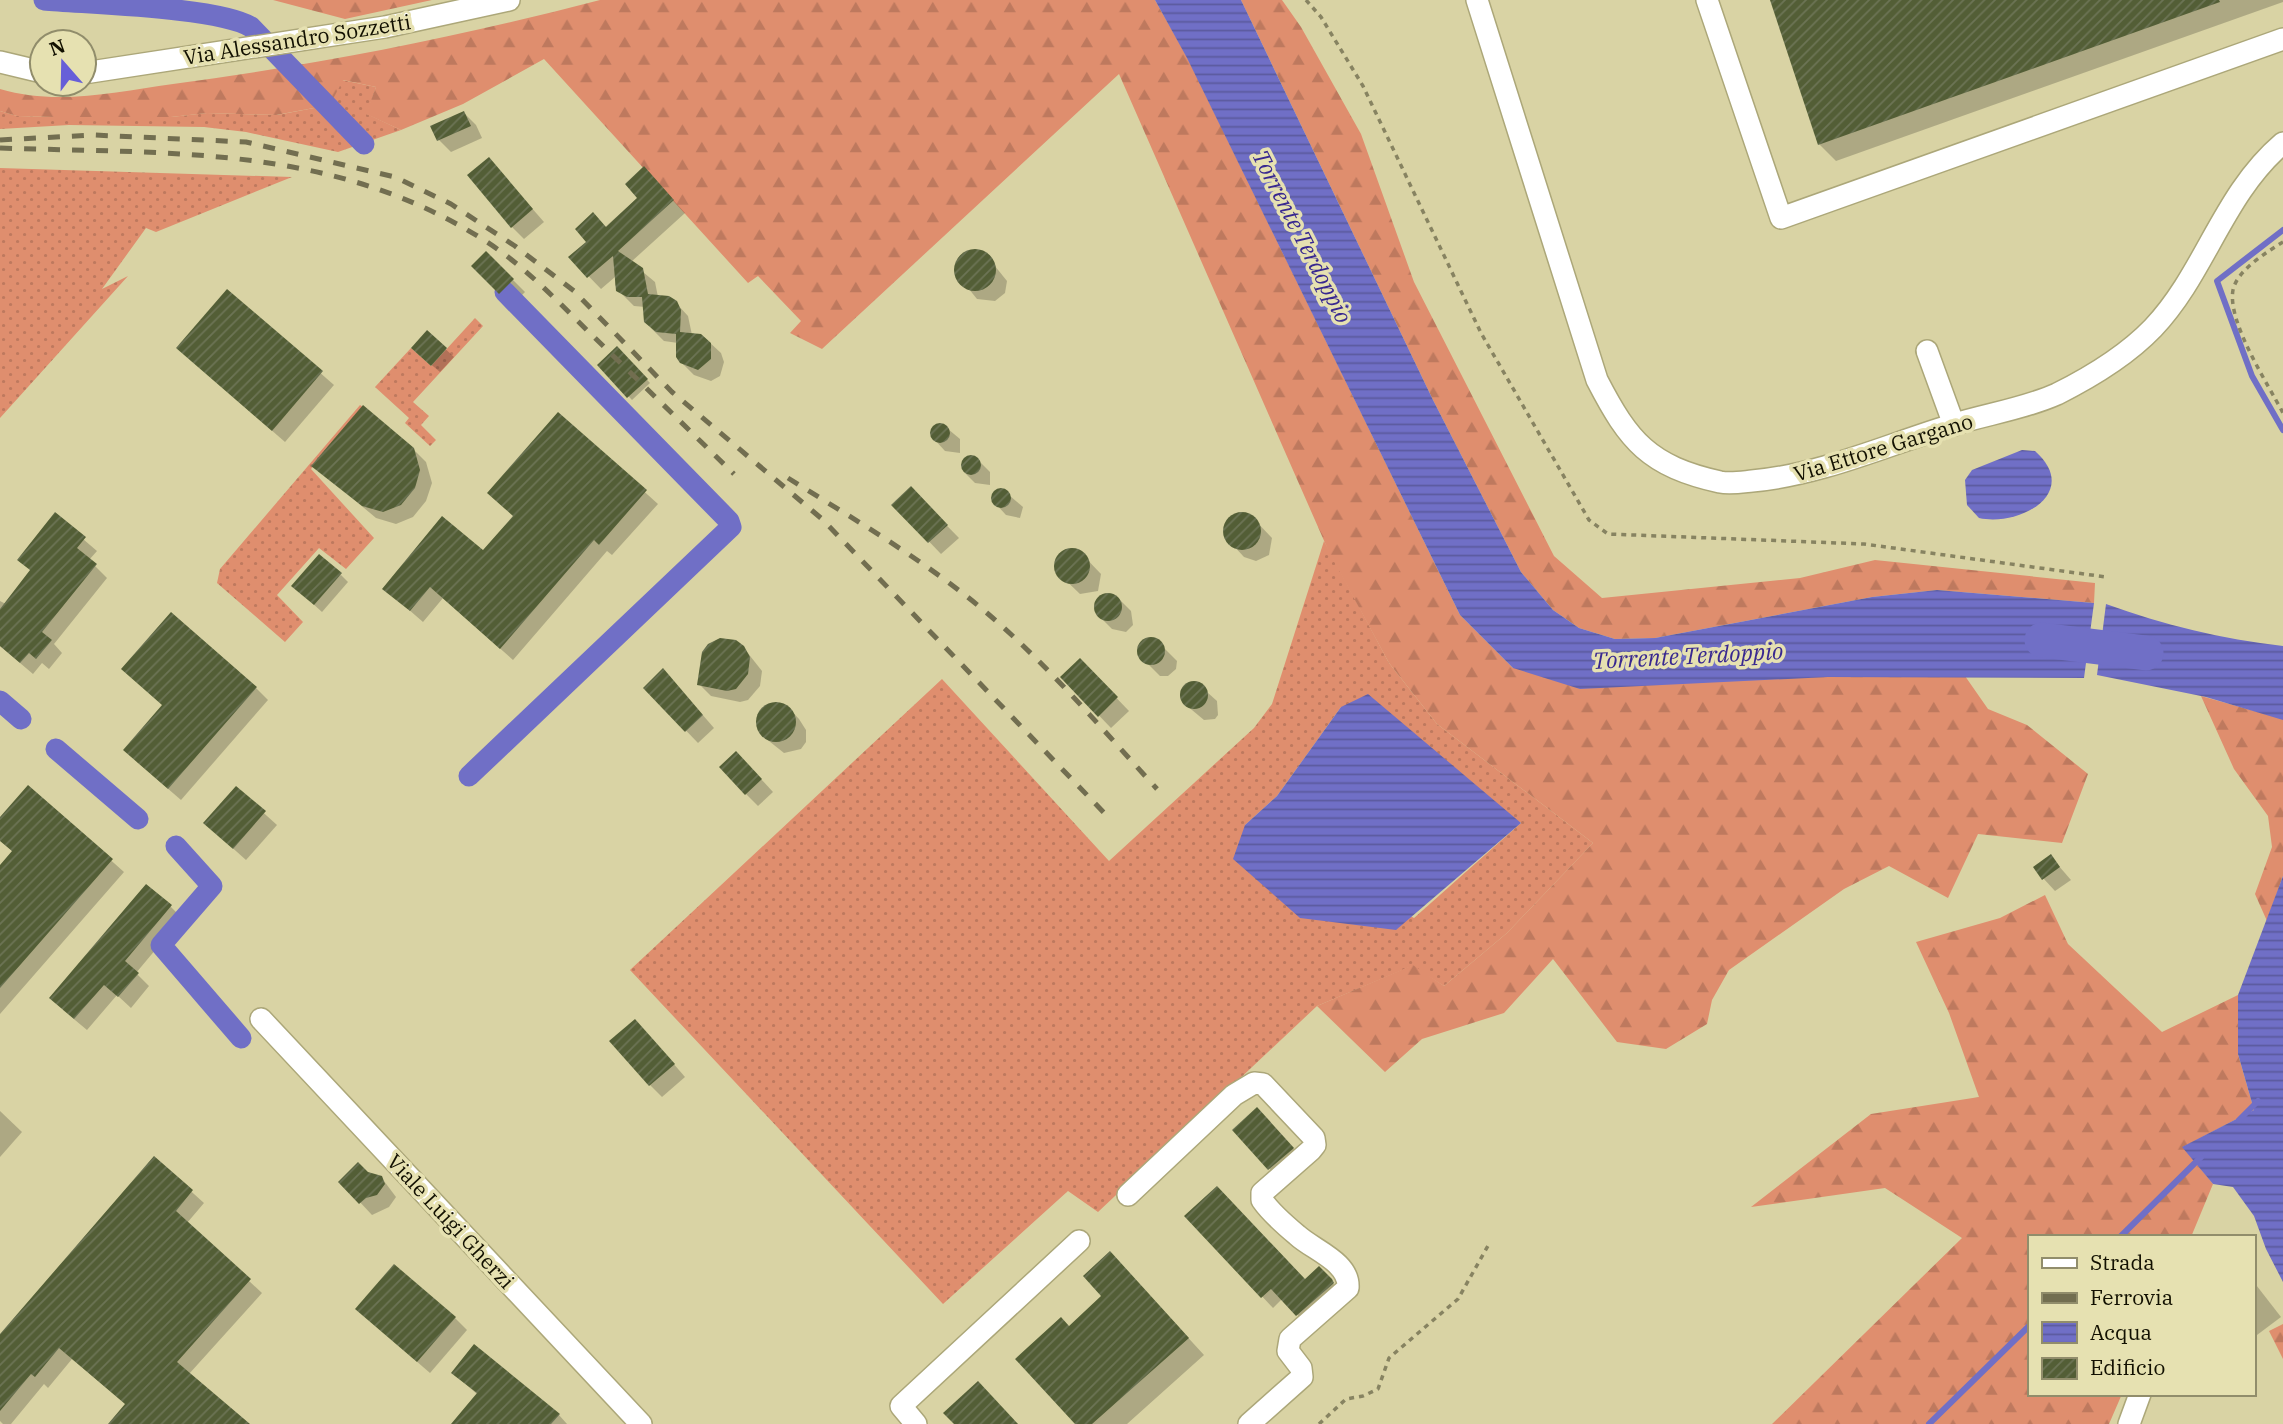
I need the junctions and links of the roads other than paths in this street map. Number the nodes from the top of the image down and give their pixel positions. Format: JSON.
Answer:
{"nodes":[{"id":1,"x":509,"y":0,"type":"edge"},
{"id":2,"x":1477,"y":0,"type":"edge"},
{"id":3,"x":1707,"y":0,"type":"edge"},
{"id":4,"x":2283,"y":39,"type":"edge"},
{"id":5,"x":0,"y":62,"type":"edge"},
{"id":6,"x":28,"y":69,"type":"edge"},
{"id":7,"x":98,"y":71,"type":"edge"},
{"id":8,"x":2283,"y":143,"type":"edge"},
{"id":9,"x":1927,"y":351,"type":"dead end"},
{"id":10,"x":1954,"y":425,"type":"junction"},
{"id":11,"x":261,"y":1019,"type":"dead end"},
{"id":12,"x":1128,"y":1195,"type":"dead end"},
{"id":13,"x":1079,"y":1241,"type":"dead end"},
{"id":14,"x":2139,"y":1396,"type":"edge"},
{"id":15,"x":641,"y":1424,"type":"edge"},
{"id":16,"x":916,"y":1424,"type":"edge"},
{"id":17,"x":1249,"y":1424,"type":"edge"},
{"id":18,"x":2129,"y":1424,"type":"edge"}],
"edges":[{"from":1,"to":7,"type":"street","name":"Via Alessandro Sozzetti"},
{"from":2,"to":10,"type":"street","name":"Via Ettore Gargano"},
{"from":3,"to":4,"type":"street"},
{"from":5,"to":6,"type":"street"},
{"from":8,"to":10,"type":"street","name":"Via Ettore Gargano"},
{"from":9,"to":10,"type":"street"},
{"from":11,"to":15,"type":"street","name":"Viale Luigi Gherzi"},
{"from":12,"to":17,"type":"street"},
{"from":13,"to":16,"type":"street"},
{"from":14,"to":18,"type":"street"}]}
